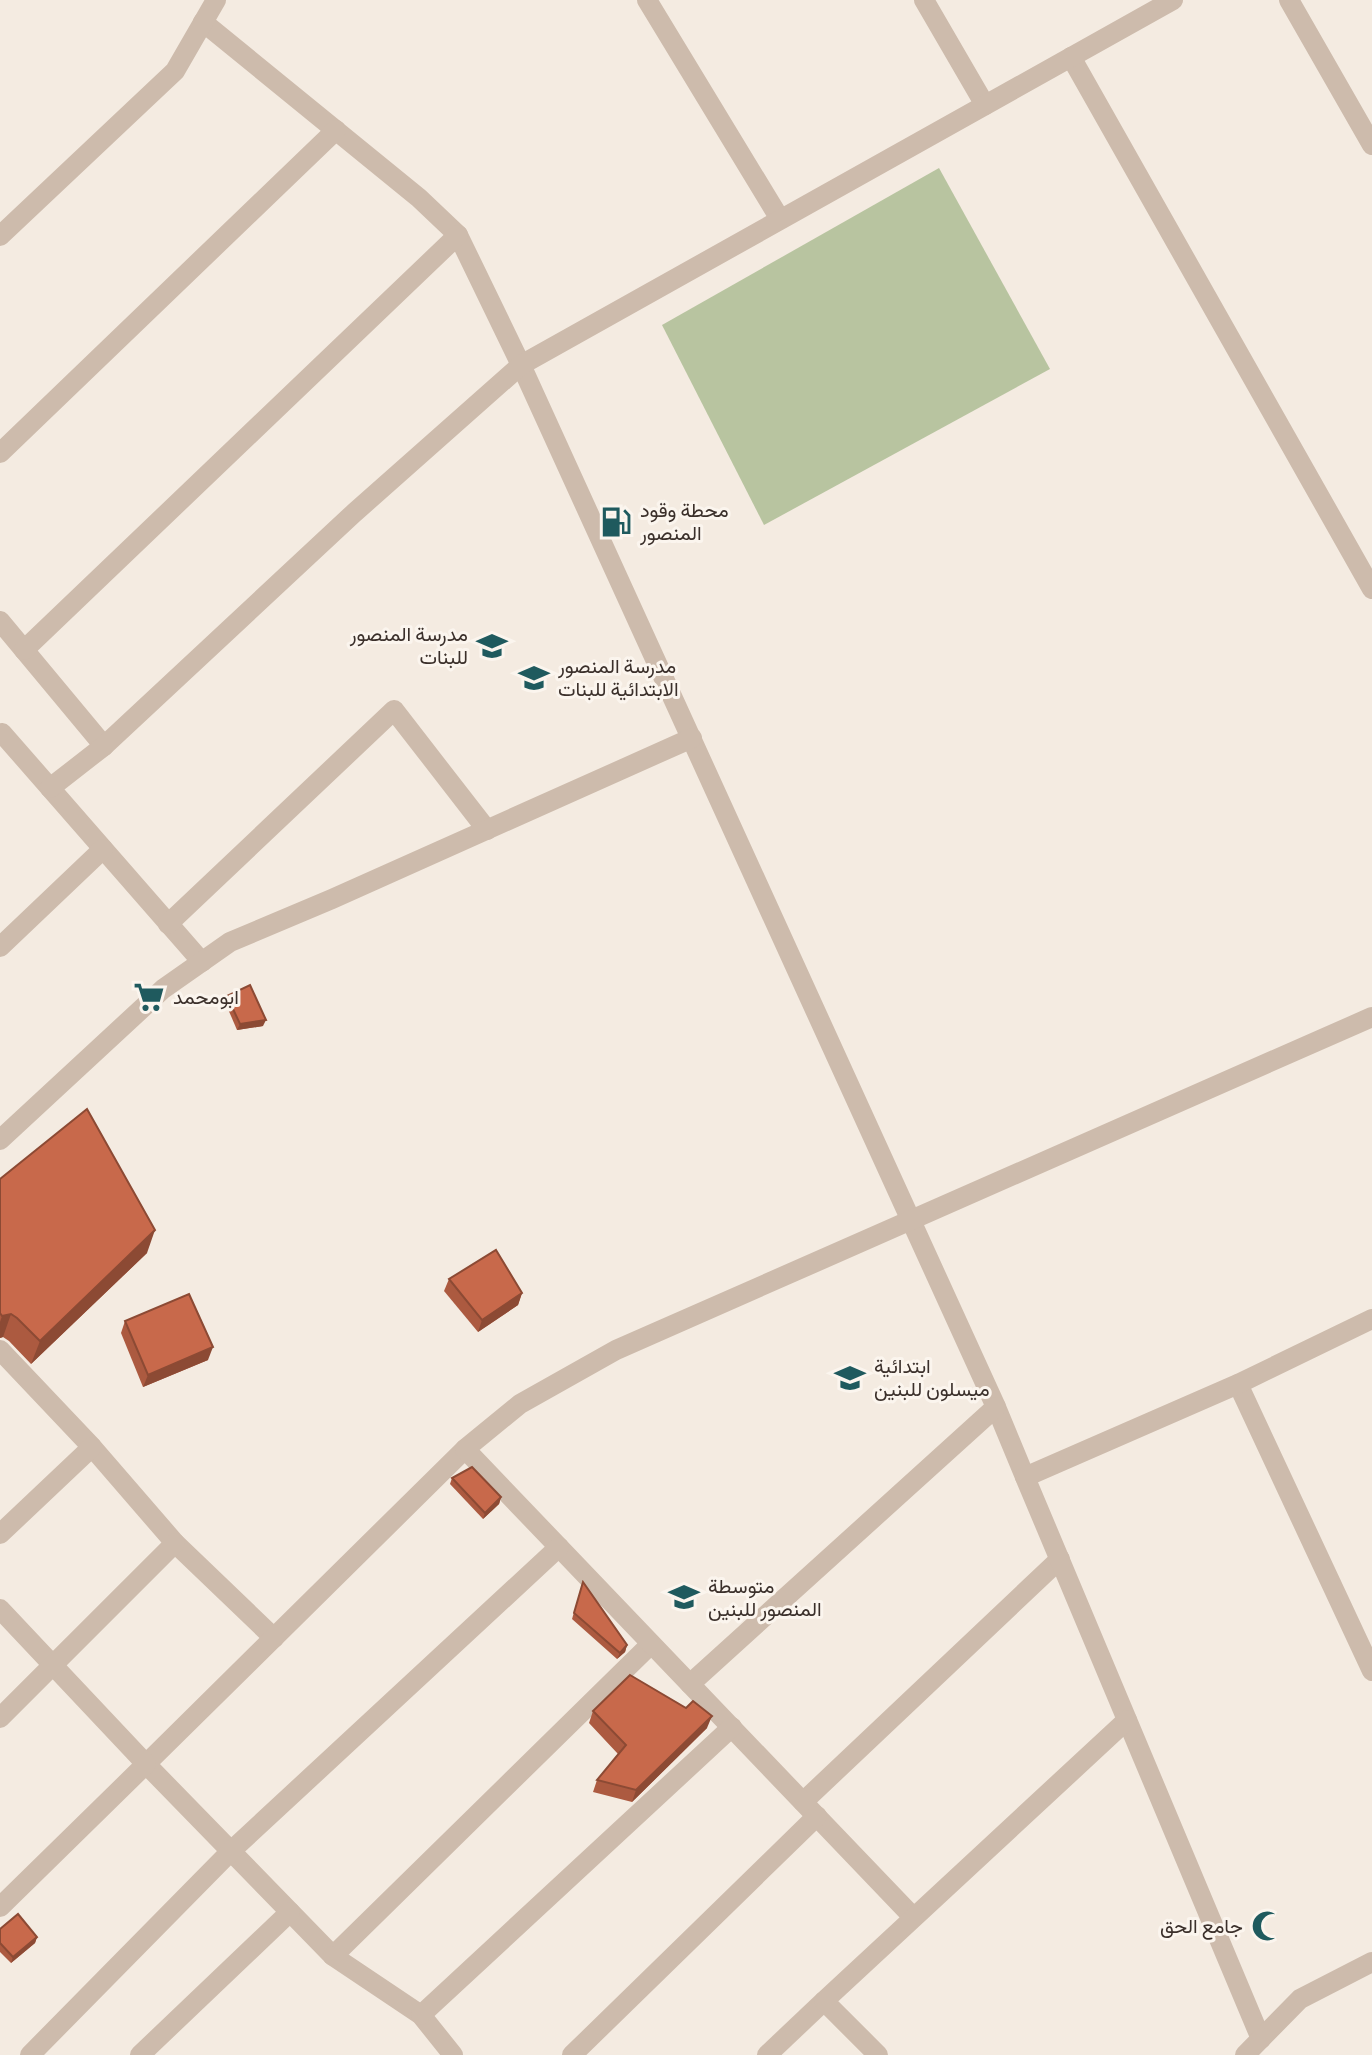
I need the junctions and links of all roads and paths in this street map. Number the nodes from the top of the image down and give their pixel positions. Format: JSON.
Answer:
{"nodes":[{"id":1,"x":216,"y":0,"type":"edge"},
{"id":2,"x":647,"y":0,"type":"edge"},
{"id":3,"x":924,"y":0,"type":"edge"},
{"id":4,"x":1173,"y":0,"type":"edge"},
{"id":5,"x":1289,"y":0,"type":"edge"},
{"id":6,"x":203,"y":22,"type":"junction"},
{"id":7,"x":1071,"y":57,"type":"junction"},
{"id":8,"x":985,"y":105,"type":"junction"},
{"id":9,"x":336,"y":130,"type":"junction"},
{"id":10,"x":1372,"y":145,"type":"edge"},
{"id":11,"x":780,"y":219,"type":"junction"},
{"id":12,"x":458,"y":235,"type":"junction"},
{"id":13,"x":0,"y":236,"type":"edge"},
{"id":14,"x":521,"y":365,"type":"junction"},
{"id":15,"x":0,"y":453,"type":"edge"},
{"id":16,"x":1372,"y":589,"type":"edge"},
{"id":17,"x":0,"y":621,"type":"edge"},
{"id":18,"x":24,"y":650,"type":"junction"},
{"id":19,"x":1,"y":733,"type":"edge"},
{"id":20,"x":692,"y":738,"type":"junction"},
{"id":21,"x":104,"y":746,"type":"junction"},
{"id":22,"x":50,"y":788,"type":"junction"},
{"id":23,"x":487,"y":830,"type":"junction"},
{"id":24,"x":103,"y":849,"type":"junction"},
{"id":25,"x":168,"y":924,"type":"junction"},
{"id":26,"x":0,"y":947,"type":"edge"},
{"id":27,"x":202,"y":962,"type":"junction"},
{"id":28,"x":1372,"y":1017,"type":"edge"},
{"id":29,"x":0,"y":1140,"type":"edge"},
{"id":30,"x":909,"y":1219,"type":"junction"},
{"id":31,"x":1372,"y":1319,"type":"edge"},
{"id":32,"x":2,"y":1357,"type":"edge"},
{"id":33,"x":1238,"y":1384,"type":"junction"},
{"id":34,"x":996,"y":1407,"type":"junction"},
{"id":35,"x":92,"y":1447,"type":"junction"},
{"id":36,"x":465,"y":1449,"type":"junction"},
{"id":37,"x":1025,"y":1477,"type":"junction"},
{"id":38,"x":0,"y":1534,"type":"edge"},
{"id":39,"x":175,"y":1543,"type":"junction"},
{"id":40,"x":559,"y":1547,"type":"junction"},
{"id":41,"x":1060,"y":1559,"type":"junction"},
{"id":42,"x":0,"y":1609,"type":"edge"},
{"id":43,"x":274,"y":1638,"type":"junction"},
{"id":44,"x":651,"y":1644,"type":"junction"},
{"id":45,"x":54,"y":1666,"type":"junction"},
{"id":46,"x":1372,"y":1671,"type":"edge"},
{"id":47,"x":690,"y":1684,"type":"junction"},
{"id":48,"x":0,"y":1718,"type":"edge"},
{"id":49,"x":1127,"y":1720,"type":"junction"},
{"id":50,"x":732,"y":1727,"type":"junction"},
{"id":51,"x":146,"y":1764,"type":"junction"},
{"id":52,"x":810,"y":1809,"type":"junction"},
{"id":53,"x":231,"y":1851,"type":"junction"},
{"id":54,"x":0,"y":1907,"type":"edge"},
{"id":55,"x":290,"y":1912,"type":"junction"},
{"id":56,"x":913,"y":1917,"type":"junction"},
{"id":57,"x":333,"y":1956,"type":"junction"},
{"id":58,"x":1372,"y":1962,"type":"edge"},
{"id":59,"x":824,"y":2001,"type":"junction"},
{"id":60,"x":421,"y":2015,"type":"junction"},
{"id":61,"x":1261,"y":2039,"type":"junction"},
{"id":62,"x":30,"y":2055,"type":"edge"},
{"id":63,"x":140,"y":2055,"type":"edge"},
{"id":64,"x":453,"y":2055,"type":"edge"},
{"id":65,"x":572,"y":2055,"type":"edge"},
{"id":66,"x":767,"y":2055,"type":"edge"},
{"id":67,"x":878,"y":2055,"type":"edge"},
{"id":68,"x":1245,"y":2055,"type":"edge"}],
"edges":[{"from":1,"to":6,"type":"street"},
{"from":2,"to":11,"type":"street"},
{"from":3,"to":8,"type":"street"},
{"from":4,"to":7,"type":"street"},
{"from":5,"to":10,"type":"street"},
{"from":6,"to":9,"type":"street"},
{"from":6,"to":13,"type":"street"},
{"from":7,"to":8,"type":"street"},
{"from":7,"to":16,"type":"street"},
{"from":8,"to":11,"type":"street"},
{"from":9,"to":12,"type":"street"},
{"from":9,"to":15,"type":"street"},
{"from":11,"to":14,"type":"street"},
{"from":12,"to":14,"type":"street"},
{"from":12,"to":18,"type":"street"},
{"from":14,"to":20,"type":"street"},
{"from":14,"to":21,"type":"street"},
{"from":17,"to":18,"type":"street"},
{"from":18,"to":21,"type":"street"},
{"from":19,"to":22,"type":"street"},
{"from":20,"to":23,"type":"street"},
{"from":20,"to":30,"type":"street"},
{"from":21,"to":22,"type":"street"},
{"from":22,"to":24,"type":"street"},
{"from":23,"to":25,"type":"street"},
{"from":23,"to":27,"type":"street"},
{"from":24,"to":25,"type":"street"},
{"from":24,"to":26,"type":"street"},
{"from":25,"to":27,"type":"street"},
{"from":27,"to":29,"type":"street"},
{"from":28,"to":30,"type":"street"},
{"from":30,"to":34,"type":"street"},
{"from":30,"to":36,"type":"street"},
{"from":31,"to":33,"type":"street"},
{"from":32,"to":35,"type":"street"},
{"from":33,"to":37,"type":"street"},
{"from":33,"to":46,"type":"street"},
{"from":34,"to":37,"type":"street"},
{"from":34,"to":47,"type":"street"},
{"from":35,"to":38,"type":"street"},
{"from":35,"to":39,"type":"street"},
{"from":36,"to":40,"type":"street"},
{"from":36,"to":43,"type":"street"},
{"from":37,"to":41,"type":"street"},
{"from":39,"to":43,"type":"street"},
{"from":39,"to":45,"type":"street"},
{"from":40,"to":44,"type":"street"},
{"from":40,"to":53,"type":"street"},
{"from":41,"to":49,"type":"street"},
{"from":41,"to":52,"type":"street"},
{"from":42,"to":45,"type":"street"},
{"from":43,"to":51,"type":"street"},
{"from":44,"to":47,"type":"street"},
{"from":44,"to":57,"type":"street"},
{"from":45,"to":48,"type":"street"},
{"from":45,"to":51,"type":"street"},
{"from":47,"to":50,"type":"street"},
{"from":49,"to":56,"type":"street"},
{"from":49,"to":61,"type":"street"},
{"from":50,"to":52,"type":"street"},
{"from":50,"to":60,"type":"street"},
{"from":51,"to":53,"type":"street"},
{"from":51,"to":54,"type":"street"},
{"from":52,"to":56,"type":"street"},
{"from":52,"to":65,"type":"street"},
{"from":53,"to":55,"type":"street"},
{"from":53,"to":62,"type":"street"},
{"from":55,"to":57,"type":"street"},
{"from":55,"to":63,"type":"street"},
{"from":56,"to":59,"type":"street"},
{"from":57,"to":60,"type":"street"},
{"from":58,"to":61,"type":"street"},
{"from":59,"to":66,"type":"street"},
{"from":59,"to":67,"type":"street"},
{"from":60,"to":64,"type":"street"},
{"from":61,"to":68,"type":"street"}]}
